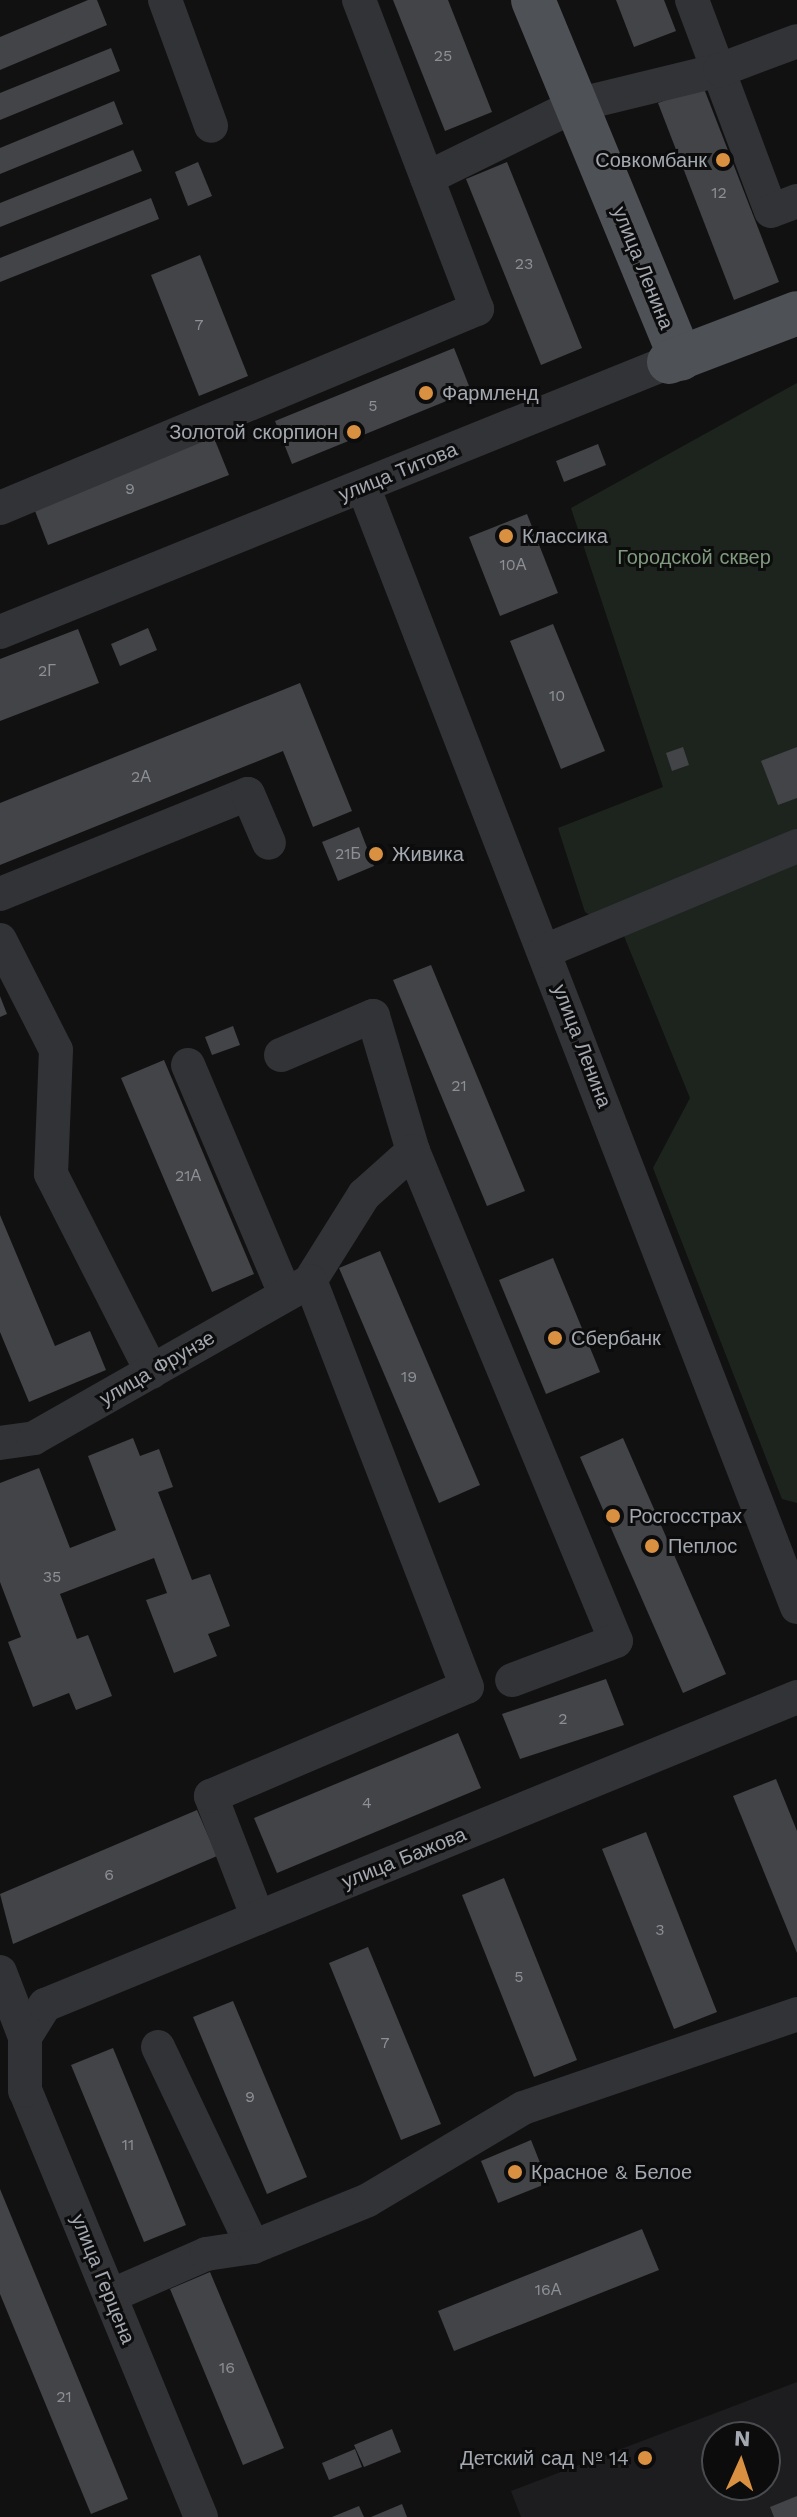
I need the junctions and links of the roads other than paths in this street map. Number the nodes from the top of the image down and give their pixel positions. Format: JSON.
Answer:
{"nodes":[{"id":1,"x":165,"y":0,"type":"edge"},
{"id":2,"x":359,"y":0,"type":"edge"},
{"id":3,"x":533,"y":0,"type":"edge"},
{"id":4,"x":692,"y":0,"type":"edge"},
{"id":5,"x":797,"y":41,"type":"edge"},
{"id":6,"x":720,"y":70,"type":"junction"},
{"id":7,"x":576,"y":105,"type":"junction"},
{"id":8,"x":211,"y":126,"type":"dead end"},
{"id":9,"x":427,"y":178,"type":"junction"},
{"id":10,"x":797,"y":201,"type":"edge"},
{"id":11,"x":797,"y":313,"type":"edge"},
{"id":12,"x":675,"y":360,"type":"junction"},
{"id":13,"x":363,"y":486,"type":"junction"},
{"id":14,"x":0,"y":508,"type":"edge"},
{"id":15,"x":0,"y":632,"type":"edge"},
{"id":16,"x":269,"y":843,"type":"dead end"},
{"id":17,"x":797,"y":846,"type":"edge"},
{"id":18,"x":0,"y":894,"type":"edge"},
{"id":19,"x":0,"y":940,"type":"edge"},
{"id":20,"x":545,"y":951,"type":"junction"},
{"id":21,"x":281,"y":1055,"type":"dead end"},
{"id":22,"x":188,"y":1065,"type":"dead end"},
{"id":23,"x":413,"y":1151,"type":"junction"},
{"id":24,"x":297,"y":1287,"type":"junction"},
{"id":25,"x":152,"y":1372,"type":"junction"},
{"id":26,"x":0,"y":1443,"type":"edge"},
{"id":27,"x":797,"y":1607,"type":"edge"},
{"id":28,"x":512,"y":1680,"type":"dead end"},
{"id":29,"x":797,"y":1697,"type":"edge"},
{"id":30,"x":258,"y":1918,"type":"junction"},
{"id":31,"x":0,"y":1972,"type":"edge"},
{"id":32,"x":794,"y":2025,"type":"edge"},
{"id":33,"x":25,"y":2037,"type":"junction"},
{"id":34,"x":158,"y":2047,"type":"dead end"},
{"id":35,"x":253,"y":2247,"type":"junction"},
{"id":36,"x":110,"y":2296,"type":"junction"},
{"id":37,"x":191,"y":2514,"type":"edge"}],
"edges":[{"from":1,"to":8,"type":"street"},
{"from":2,"to":9,"type":"street"},
{"from":3,"to":7,"type":"main road","name":"улица Ленина"},
{"from":4,"to":6,"type":"street"},
{"from":5,"to":6,"type":"street"},
{"from":6,"to":7,"type":"street"},
{"from":6,"to":10,"type":"street"},
{"from":7,"to":9,"type":"street"},
{"from":7,"to":12,"type":"main road","name":"улица Ленина"},
{"from":9,"to":14,"type":"street"},
{"from":11,"to":12,"type":"main road","name":"улица Титова"},
{"from":12,"to":13,"type":"street","name":"улица Титова"},
{"from":13,"to":15,"type":"street","name":"улица Титова"},
{"from":13,"to":20,"type":"street","name":"улица Ленина"},
{"from":16,"to":18,"type":"street"},
{"from":17,"to":20,"type":"street"},
{"from":19,"to":25,"type":"street"},
{"from":20,"to":27,"type":"street","name":"улица Ленина"},
{"from":21,"to":23,"type":"street"},
{"from":22,"to":24,"type":"street"},
{"from":23,"to":24,"type":"street"},
{"from":23,"to":28,"type":"street"},
{"from":24,"to":25,"type":"street","name":"улица Фрунзе"},
{"from":24,"to":30,"type":"street"},
{"from":25,"to":26,"type":"street","name":"улица Фрунзе"},
{"from":29,"to":30,"type":"street","name":"улица Бажова"},
{"from":30,"to":33,"type":"street","name":"улица Бажова"},
{"from":31,"to":33,"type":"street"},
{"from":32,"to":35,"type":"street"},
{"from":33,"to":36,"type":"street","name":"улица Герцена"},
{"from":34,"to":35,"type":"street"},
{"from":35,"to":36,"type":"street"},
{"from":36,"to":37,"type":"street","name":"улица Герцена"}]}
